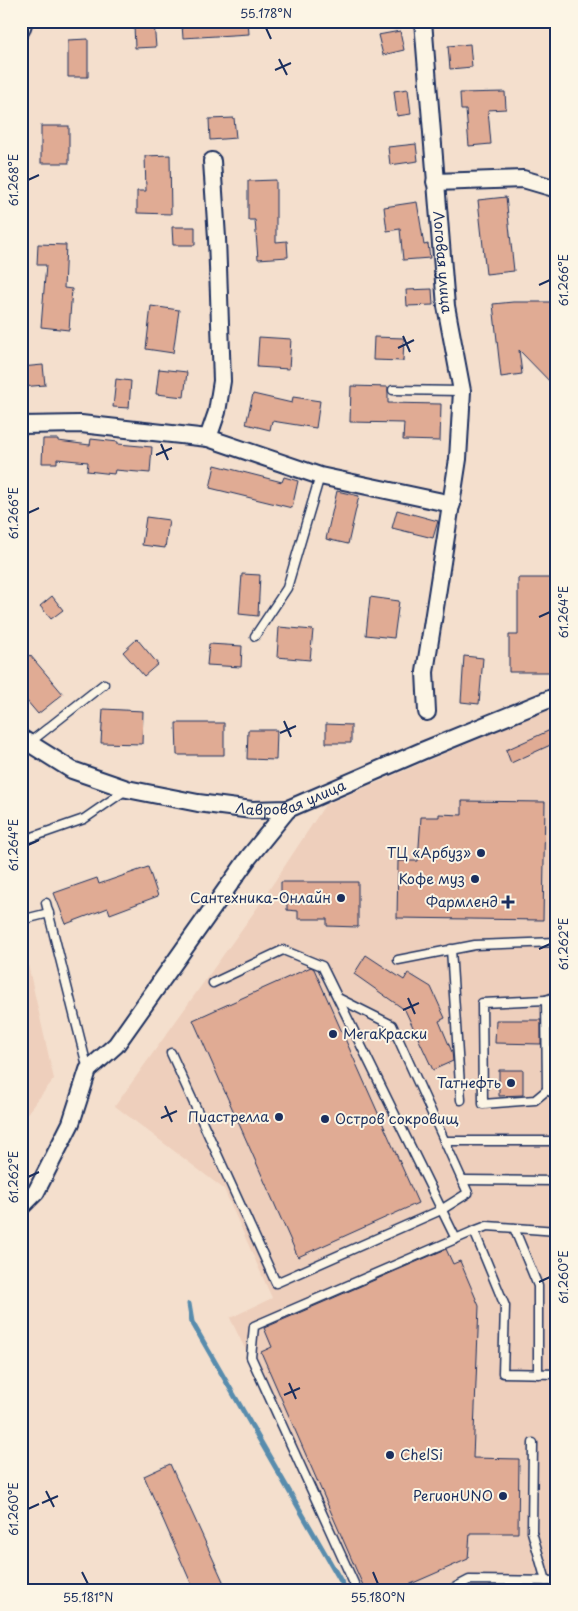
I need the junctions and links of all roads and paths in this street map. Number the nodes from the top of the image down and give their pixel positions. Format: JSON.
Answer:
{"nodes":[{"id":1,"x":24,"y":21,"type":"edge"},
{"id":2,"x":423,"y":21,"type":"edge"},
{"id":3,"x":21,"y":30,"type":"edge"},
{"id":4,"x":212,"y":161,"type":"dead end"},
{"id":5,"x":435,"y":182,"type":"junction"},
{"id":6,"x":557,"y":189,"type":"edge"},
{"id":7,"x":392,"y":390,"type":"dead end"},
{"id":8,"x":462,"y":391,"type":"junction"},
{"id":9,"x":21,"y":425,"type":"edge"},
{"id":10,"x":208,"y":438,"type":"junction"},
{"id":11,"x":320,"y":476,"type":"junction"},
{"id":12,"x":452,"y":504,"type":"junction"},
{"id":13,"x":255,"y":636,"type":"dead end"},
{"id":14,"x":104,"y":684,"type":"dead end"},
{"id":15,"x":557,"y":696,"type":"edge"},
{"id":16,"x":427,"y":712,"type":"dead end"},
{"id":17,"x":25,"y":741,"type":"edge"},
{"id":18,"x":127,"y":789,"type":"junction"},
{"id":19,"x":288,"y":809,"type":"junction"},
{"id":20,"x":21,"y":841,"type":"edge"},
{"id":21,"x":46,"y":903,"type":"dead end"},
{"id":22,"x":49,"y":913,"type":"junction"},
{"id":23,"x":21,"y":920,"type":"edge"},
{"id":24,"x":557,"y":942,"type":"edge"},
{"id":25,"x":451,"y":950,"type":"junction"},
{"id":26,"x":398,"y":960,"type":"dead end"},
{"id":27,"x":213,"y":983,"type":"dead end"},
{"id":28,"x":557,"y":996,"type":"edge"},
{"id":29,"x":338,"y":998,"type":"junction"},
{"id":30,"x":546,"y":1000,"type":"junction"},
{"id":31,"x":171,"y":1054,"type":"dead end"},
{"id":32,"x":88,"y":1070,"type":"junction"},
{"id":33,"x":547,"y":1090,"type":"junction"},
{"id":34,"x":557,"y":1094,"type":"edge"},
{"id":35,"x":461,"y":1100,"type":"dead end"},
{"id":36,"x":444,"y":1141,"type":"junction"},
{"id":37,"x":557,"y":1141,"type":"edge"},
{"id":38,"x":462,"y":1180,"type":"junction"},
{"id":39,"x":557,"y":1181,"type":"edge"},
{"id":40,"x":21,"y":1207,"type":"edge"},
{"id":41,"x":442,"y":1210,"type":"junction"},
{"id":42,"x":514,"y":1228,"type":"junction"},
{"id":43,"x":557,"y":1231,"type":"edge"},
{"id":44,"x":474,"y":1232,"type":"junction"},
{"id":45,"x":456,"y":1239,"type":"junction"},
{"id":46,"x":538,"y":1374,"type":"junction"},
{"id":47,"x":557,"y":1374,"type":"edge"},
{"id":48,"x":533,"y":1443,"type":"dead end"},
{"id":49,"x":546,"y":1581,"type":"junction"},
{"id":50,"x":557,"y":1582,"type":"edge"},
{"id":51,"x":357,"y":1590,"type":"edge"},
{"id":52,"x":450,"y":1590,"type":"edge"}],
"edges":[{"from":1,"to":3,"type":"street"},
{"from":2,"to":5,"type":"street","name":"Логовая улица"},
{"from":4,"to":10,"type":"street"},
{"from":5,"to":6,"type":"street"},
{"from":5,"to":8,"type":"street","name":"Логовая улица"},
{"from":7,"to":8,"type":"lane"},
{"from":8,"to":12,"type":"street","name":"Логовая улица"},
{"from":9,"to":10,"type":"street"},
{"from":10,"to":11,"type":"street"},
{"from":11,"to":12,"type":"street"},
{"from":11,"to":13,"type":"lane"},
{"from":12,"to":16,"type":"street","name":"Логовая улица"},
{"from":14,"to":17,"type":"lane"},
{"from":15,"to":19,"type":"street","name":"Лавровая улица"},
{"from":17,"to":18,"type":"street","name":"Лавровая улица"},
{"from":18,"to":19,"type":"street","name":"Лавровая улица"},
{"from":18,"to":20,"type":"lane"},
{"from":19,"to":32,"type":"street"},
{"from":21,"to":22,"type":"lane"},
{"from":22,"to":23,"type":"lane"},
{"from":22,"to":32,"type":"lane"},
{"from":24,"to":25,"type":"lane"},
{"from":25,"to":26,"type":"lane"},
{"from":25,"to":35,"type":"lane"},
{"from":27,"to":29,"type":"lane"},
{"from":28,"to":30,"type":"lane"},
{"from":29,"to":36,"type":"lane"},
{"from":29,"to":41,"type":"lane"},
{"from":30,"to":33,"type":"lane"},
{"from":30,"to":33,"type":"lane"},
{"from":31,"to":41,"type":"lane"},
{"from":32,"to":40,"type":"street"},
{"from":33,"to":34,"type":"lane"},
{"from":36,"to":37,"type":"lane"},
{"from":36,"to":38,"type":"lane"},
{"from":38,"to":39,"type":"lane"},
{"from":38,"to":41,"type":"lane"},
{"from":41,"to":45,"type":"lane"},
{"from":42,"to":43,"type":"lane"},
{"from":42,"to":44,"type":"lane"},
{"from":42,"to":46,"type":"lane"},
{"from":44,"to":45,"type":"lane"},
{"from":44,"to":46,"type":"lane"},
{"from":45,"to":51,"type":"lane"},
{"from":46,"to":47,"type":"lane"},
{"from":48,"to":49,"type":"lane"},
{"from":49,"to":50,"type":"lane"},
{"from":49,"to":52,"type":"lane"}]}
